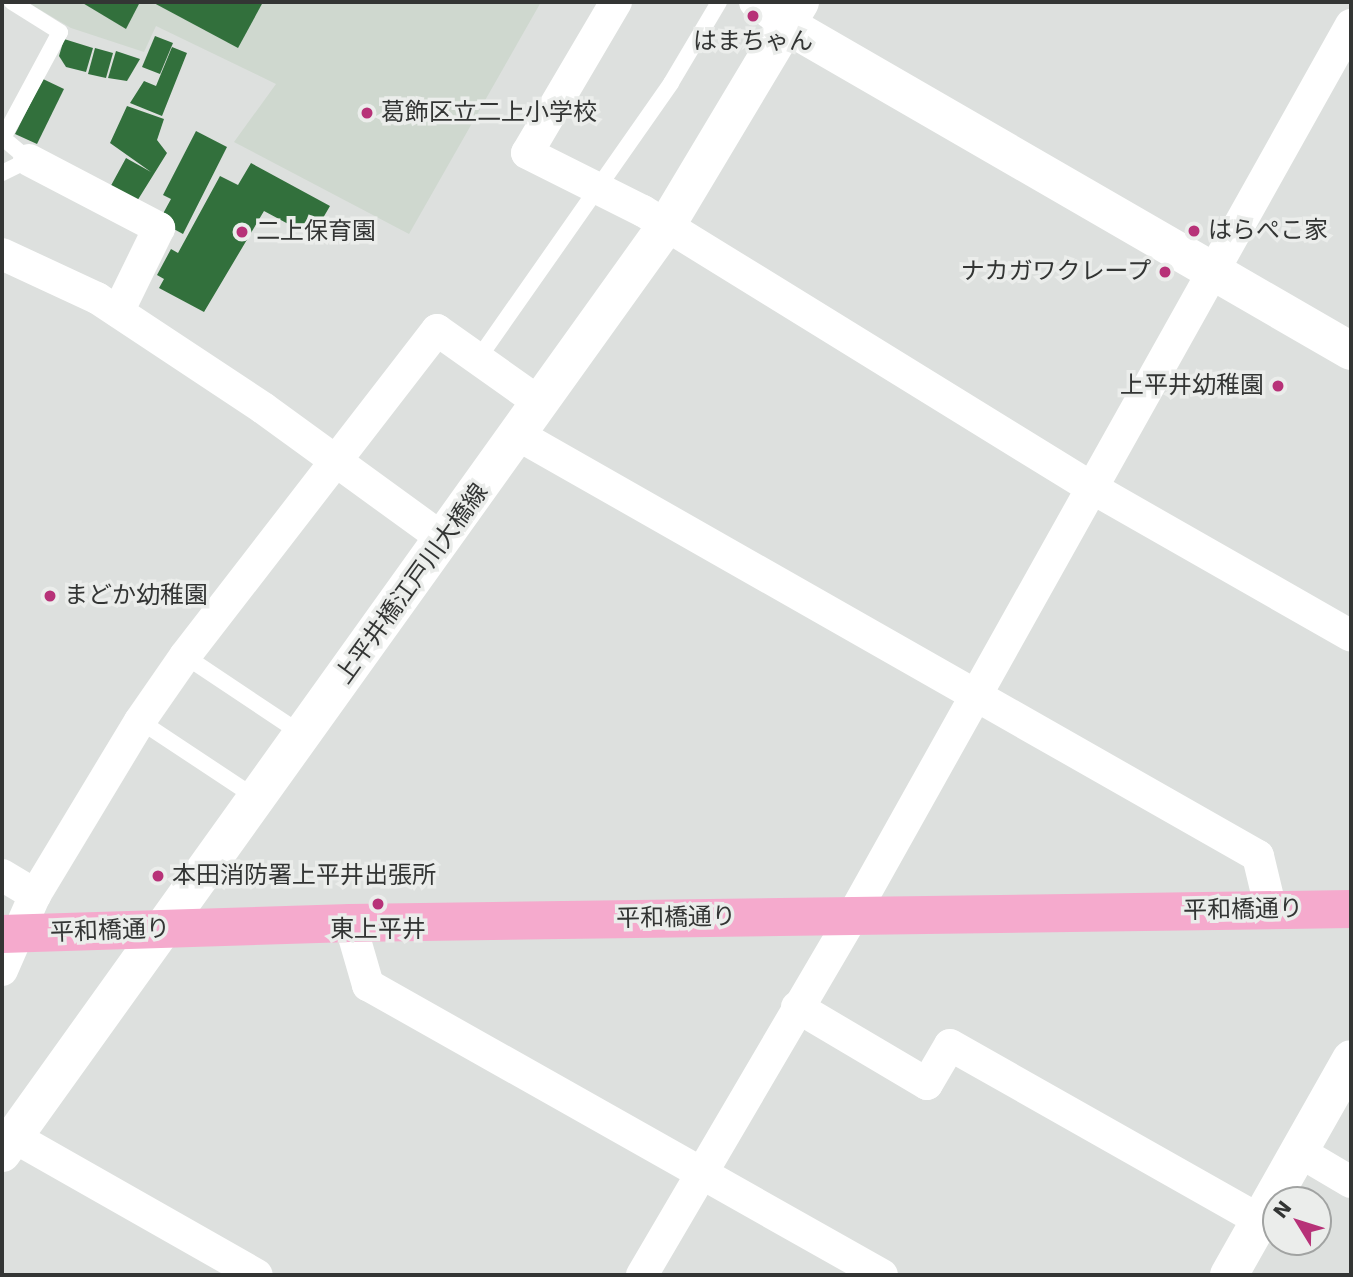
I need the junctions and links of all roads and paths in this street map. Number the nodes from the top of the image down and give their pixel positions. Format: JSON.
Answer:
{"nodes":[{"id":1,"x":12,"y":2,"type":"edge"},
{"id":2,"x":616,"y":2,"type":"edge"},
{"id":3,"x":719,"y":2,"type":"edge"},
{"id":4,"x":755,"y":2,"type":"edge"},
{"id":5,"x":794,"y":13,"type":"edge"},
{"id":6,"x":1351,"y":26,"type":"edge"},
{"id":7,"x":15,"y":167,"type":"edge"},
{"id":8,"x":598,"y":188,"type":"junction"},
{"id":9,"x":666,"y":226,"type":"junction"},
{"id":10,"x":2,"y":254,"type":"edge"},
{"id":11,"x":1215,"y":272,"type":"junction"},
{"id":12,"x":118,"y":312,"type":"junction"},
{"id":13,"x":1351,"y":351,"type":"edge"},
{"id":14,"x":478,"y":359,"type":"junction"},
{"id":15,"x":540,"y":403,"type":"junction"},
{"id":16,"x":520,"y":436,"type":"junction"},
{"id":17,"x":338,"y":462,"type":"junction"},
{"id":18,"x":1093,"y":488,"type":"junction"},
{"id":19,"x":442,"y":538,"type":"junction"},
{"id":20,"x":1351,"y":636,"type":"edge"},
{"id":21,"x":185,"y":656,"type":"junction"},
{"id":22,"x":975,"y":694,"type":"junction"},
{"id":23,"x":140,"y":721,"type":"junction"},
{"id":24,"x":304,"y":735,"type":"junction"},
{"id":25,"x":258,"y":799,"type":"junction"},
{"id":26,"x":2,"y":875,"type":"edge"},
{"id":27,"x":34,"y":894,"type":"junction"},
{"id":28,"x":1351,"y":908,"type":"edge"},
{"id":29,"x":1271,"y":910,"type":"junction"},
{"id":30,"x":853,"y":915,"type":"junction"},
{"id":31,"x":350,"y":923,"type":"junction"},
{"id":32,"x":164,"y":929,"type":"junction"},
{"id":33,"x":11,"y":934,"type":"edge"},
{"id":34,"x":2,"y":970,"type":"edge"},
{"id":35,"x":797,"y":1007,"type":"junction"},
{"id":36,"x":1351,"y":1059,"type":"edge"},
{"id":37,"x":8,"y":1145,"type":"edge"},
{"id":38,"x":1300,"y":1152,"type":"junction"},
{"id":39,"x":698,"y":1172,"type":"junction"},
{"id":40,"x":1351,"y":1182,"type":"edge"},
{"id":41,"x":1261,"y":1222,"type":"junction"},
{"id":42,"x":257,"y":1275,"type":"edge"},
{"id":43,"x":642,"y":1275,"type":"edge"},
{"id":44,"x":882,"y":1275,"type":"edge"},
{"id":45,"x":1229,"y":1275,"type":"edge"}],
"edges":[{"from":1,"to":7,"type":"lane"},
{"from":2,"to":8,"type":"street"},
{"from":3,"to":8,"type":"lane"},
{"from":4,"to":5,"type":"street"},
{"from":5,"to":9,"type":"street","name":"上平井橋江戸川大橋線"},
{"from":5,"to":11,"type":"street"},
{"from":6,"to":11,"type":"street"},
{"from":7,"to":12,"type":"street"},
{"from":8,"to":9,"type":"street"},
{"from":8,"to":14,"type":"lane"},
{"from":9,"to":15,"type":"street","name":"上平井橋江戸川大橋線"},
{"from":9,"to":18,"type":"street"},
{"from":10,"to":12,"type":"street"},
{"from":11,"to":13,"type":"street"},
{"from":11,"to":18,"type":"street"},
{"from":12,"to":17,"type":"street"},
{"from":14,"to":15,"type":"street"},
{"from":14,"to":17,"type":"street"},
{"from":15,"to":16,"type":"street","name":"上平井橋江戸川大橋線"},
{"from":16,"to":19,"type":"street","name":"上平井橋江戸川大橋線"},
{"from":16,"to":22,"type":"street"},
{"from":17,"to":19,"type":"street"},
{"from":17,"to":21,"type":"street"},
{"from":18,"to":20,"type":"street"},
{"from":18,"to":22,"type":"street"},
{"from":19,"to":24,"type":"street","name":"上平井橋江戸川大橋線"},
{"from":21,"to":23,"type":"street"},
{"from":21,"to":24,"type":"lane"},
{"from":22,"to":29,"type":"street"},
{"from":22,"to":30,"type":"street"},
{"from":23,"to":25,"type":"lane"},
{"from":23,"to":27,"type":"street"},
{"from":24,"to":25,"type":"street","name":"上平井橋江戸川大橋線"},
{"from":25,"to":32,"type":"street","name":"上平井橋江戸川大橋線"},
{"from":26,"to":27,"type":"street"},
{"from":27,"to":33,"type":"street"},
{"from":28,"to":29,"type":"main road","name":"平和橋通り"},
{"from":29,"to":30,"type":"main road","name":"平和橋通り"},
{"from":30,"to":31,"type":"main road","name":"平和橋通り"},
{"from":30,"to":35,"type":"street"},
{"from":31,"to":32,"type":"main road","name":"平和橋通り"},
{"from":31,"to":39,"type":"street"},
{"from":32,"to":33,"type":"main road","name":"平和橋通り"},
{"from":32,"to":37,"type":"street","name":"上平井橋江戸川大橋線"},
{"from":33,"to":34,"type":"street"},
{"from":35,"to":39,"type":"street"},
{"from":35,"to":41,"type":"street"},
{"from":36,"to":38,"type":"street"},
{"from":37,"to":42,"type":"street"},
{"from":38,"to":40,"type":"street"},
{"from":38,"to":41,"type":"street"},
{"from":39,"to":43,"type":"street"},
{"from":39,"to":44,"type":"street"},
{"from":41,"to":45,"type":"street"}]}
